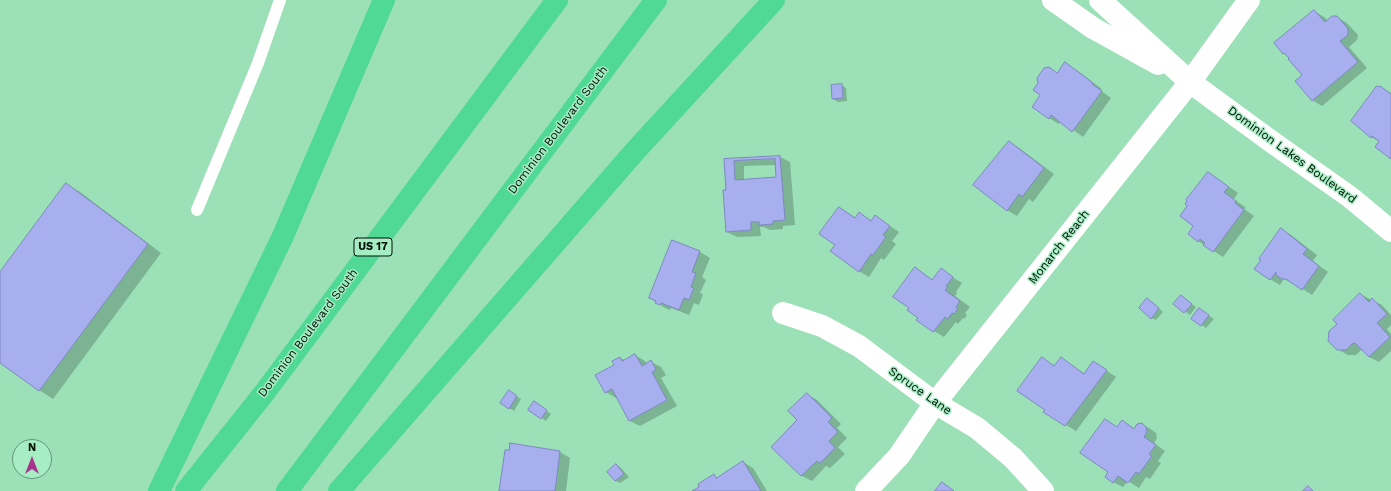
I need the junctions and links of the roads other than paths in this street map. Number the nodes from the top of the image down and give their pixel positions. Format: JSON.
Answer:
{"nodes":[{"id":1,"x":280,"y":0,"type":"edge"},
{"id":2,"x":384,"y":0,"type":"edge"},
{"id":3,"x":557,"y":0,"type":"edge"},
{"id":4,"x":656,"y":0,"type":"edge"},
{"id":5,"x":774,"y":0,"type":"edge"},
{"id":6,"x":1053,"y":0,"type":"edge"},
{"id":7,"x":1100,"y":0,"type":"edge"},
{"id":8,"x":1249,"y":0,"type":"edge"},
{"id":9,"x":1190,"y":82,"type":"junction"},
{"id":10,"x":198,"y":210,"type":"dead end"},
{"id":11,"x":1391,"y":231,"type":"edge"},
{"id":12,"x":783,"y":313,"type":"dead end"},
{"id":13,"x":935,"y":403,"type":"junction"},
{"id":14,"x":159,"y":491,"type":"edge"},
{"id":15,"x":186,"y":491,"type":"edge"},
{"id":16,"x":287,"y":491,"type":"edge"},
{"id":17,"x":339,"y":491,"type":"edge"},
{"id":18,"x":866,"y":491,"type":"edge"},
{"id":19,"x":1043,"y":491,"type":"edge"}],
"edges":[{"from":1,"to":10,"type":"lane"},
{"from":2,"to":14,"type":"highway"},
{"from":3,"to":15,"type":"highway","name":"Dominion Boulevard South","number":"US 17"},
{"from":4,"to":16,"type":"highway","name":"Dominion Boulevard South"},
{"from":5,"to":17,"type":"highway"},
{"from":6,"to":9,"type":"street","name":"Dominion Lakes Boulevard"},
{"from":7,"to":9,"type":"street","name":"Dominion Lakes Boulevard"},
{"from":8,"to":9,"type":"street","name":"Monarch Reach"},
{"from":9,"to":11,"type":"street","name":"Dominion Lakes Boulevard"},
{"from":9,"to":13,"type":"street","name":"Monarch Reach"},
{"from":12,"to":13,"type":"street","name":"Spruce Lane"},
{"from":13,"to":18,"type":"street","name":"Monarch Reach"},
{"from":13,"to":19,"type":"street","name":"Spruce Lane"}]}
